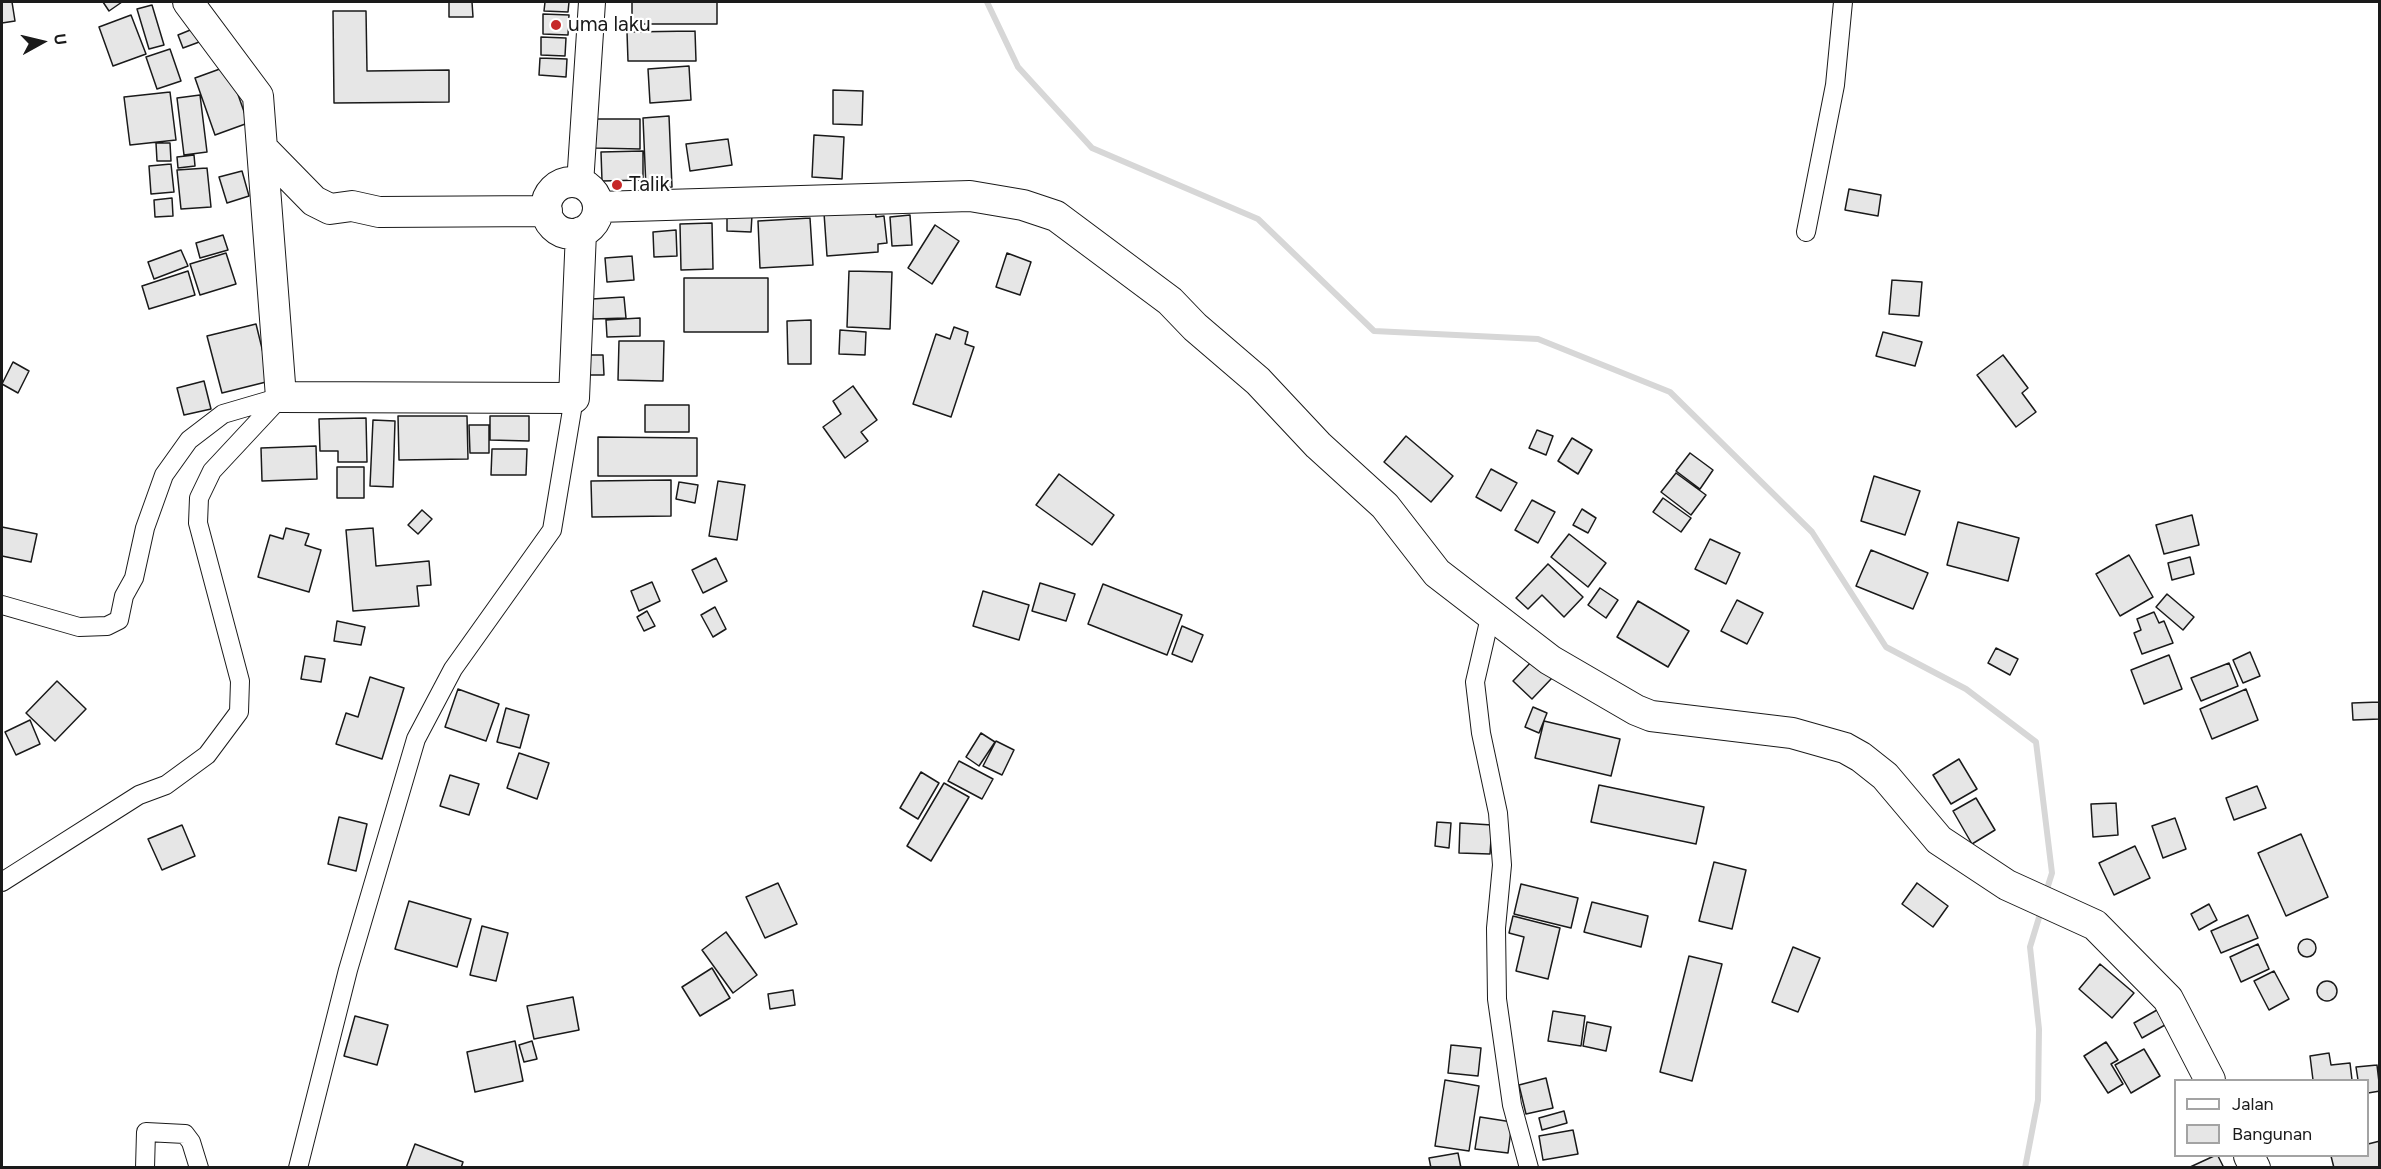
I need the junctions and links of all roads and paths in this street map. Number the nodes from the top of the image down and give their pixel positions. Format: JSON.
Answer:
{"nodes":[{"id":1,"x":188,"y":2,"type":"edge"},
{"id":2,"x":592,"y":2,"type":"edge"},
{"id":3,"x":1843,"y":2,"type":"edge"},
{"id":4,"x":264,"y":150,"type":"junction"},
{"id":5,"x":580,"y":184,"type":"junction"},
{"id":6,"x":598,"y":207,"type":"junction"},
{"id":7,"x":547,"y":212,"type":"junction"},
{"id":8,"x":581,"y":232,"type":"junction"},
{"id":9,"x":1806,"y":232,"type":"dead end"},
{"id":10,"x":281,"y":397,"type":"junction"},
{"id":11,"x":574,"y":398,"type":"junction"},
{"id":12,"x":2,"y":605,"type":"edge"},
{"id":13,"x":1491,"y":613,"type":"junction"},
{"id":14,"x":2,"y":882,"type":"edge"},
{"id":15,"x":2209,"y":1079,"type":"edge"},
{"id":16,"x":145,"y":1167,"type":"edge"},
{"id":17,"x":199,"y":1167,"type":"edge"},
{"id":18,"x":298,"y":1167,"type":"edge"},
{"id":19,"x":1529,"y":1167,"type":"edge"}],
"edges":[{"from":1,"to":4,"type":"main road"},
{"from":2,"to":5,"type":"street"},
{"from":3,"to":9,"type":"street"},
{"from":4,"to":7,"type":"main road"},
{"from":4,"to":10,"type":"main road"},
{"from":5,"to":6,"type":"main road"},
{"from":5,"to":7,"type":"main road"},
{"from":6,"to":8,"type":"main road"},
{"from":6,"to":13,"type":"main road"},
{"from":7,"to":8,"type":"main road"},
{"from":8,"to":11,"type":"main road"},
{"from":10,"to":11,"type":"main road"},
{"from":10,"to":12,"type":"street"},
{"from":10,"to":14,"type":"street"},
{"from":11,"to":18,"type":"street"},
{"from":13,"to":15,"type":"main road"},
{"from":13,"to":19,"type":"street"},
{"from":16,"to":17,"type":"street"}]}
